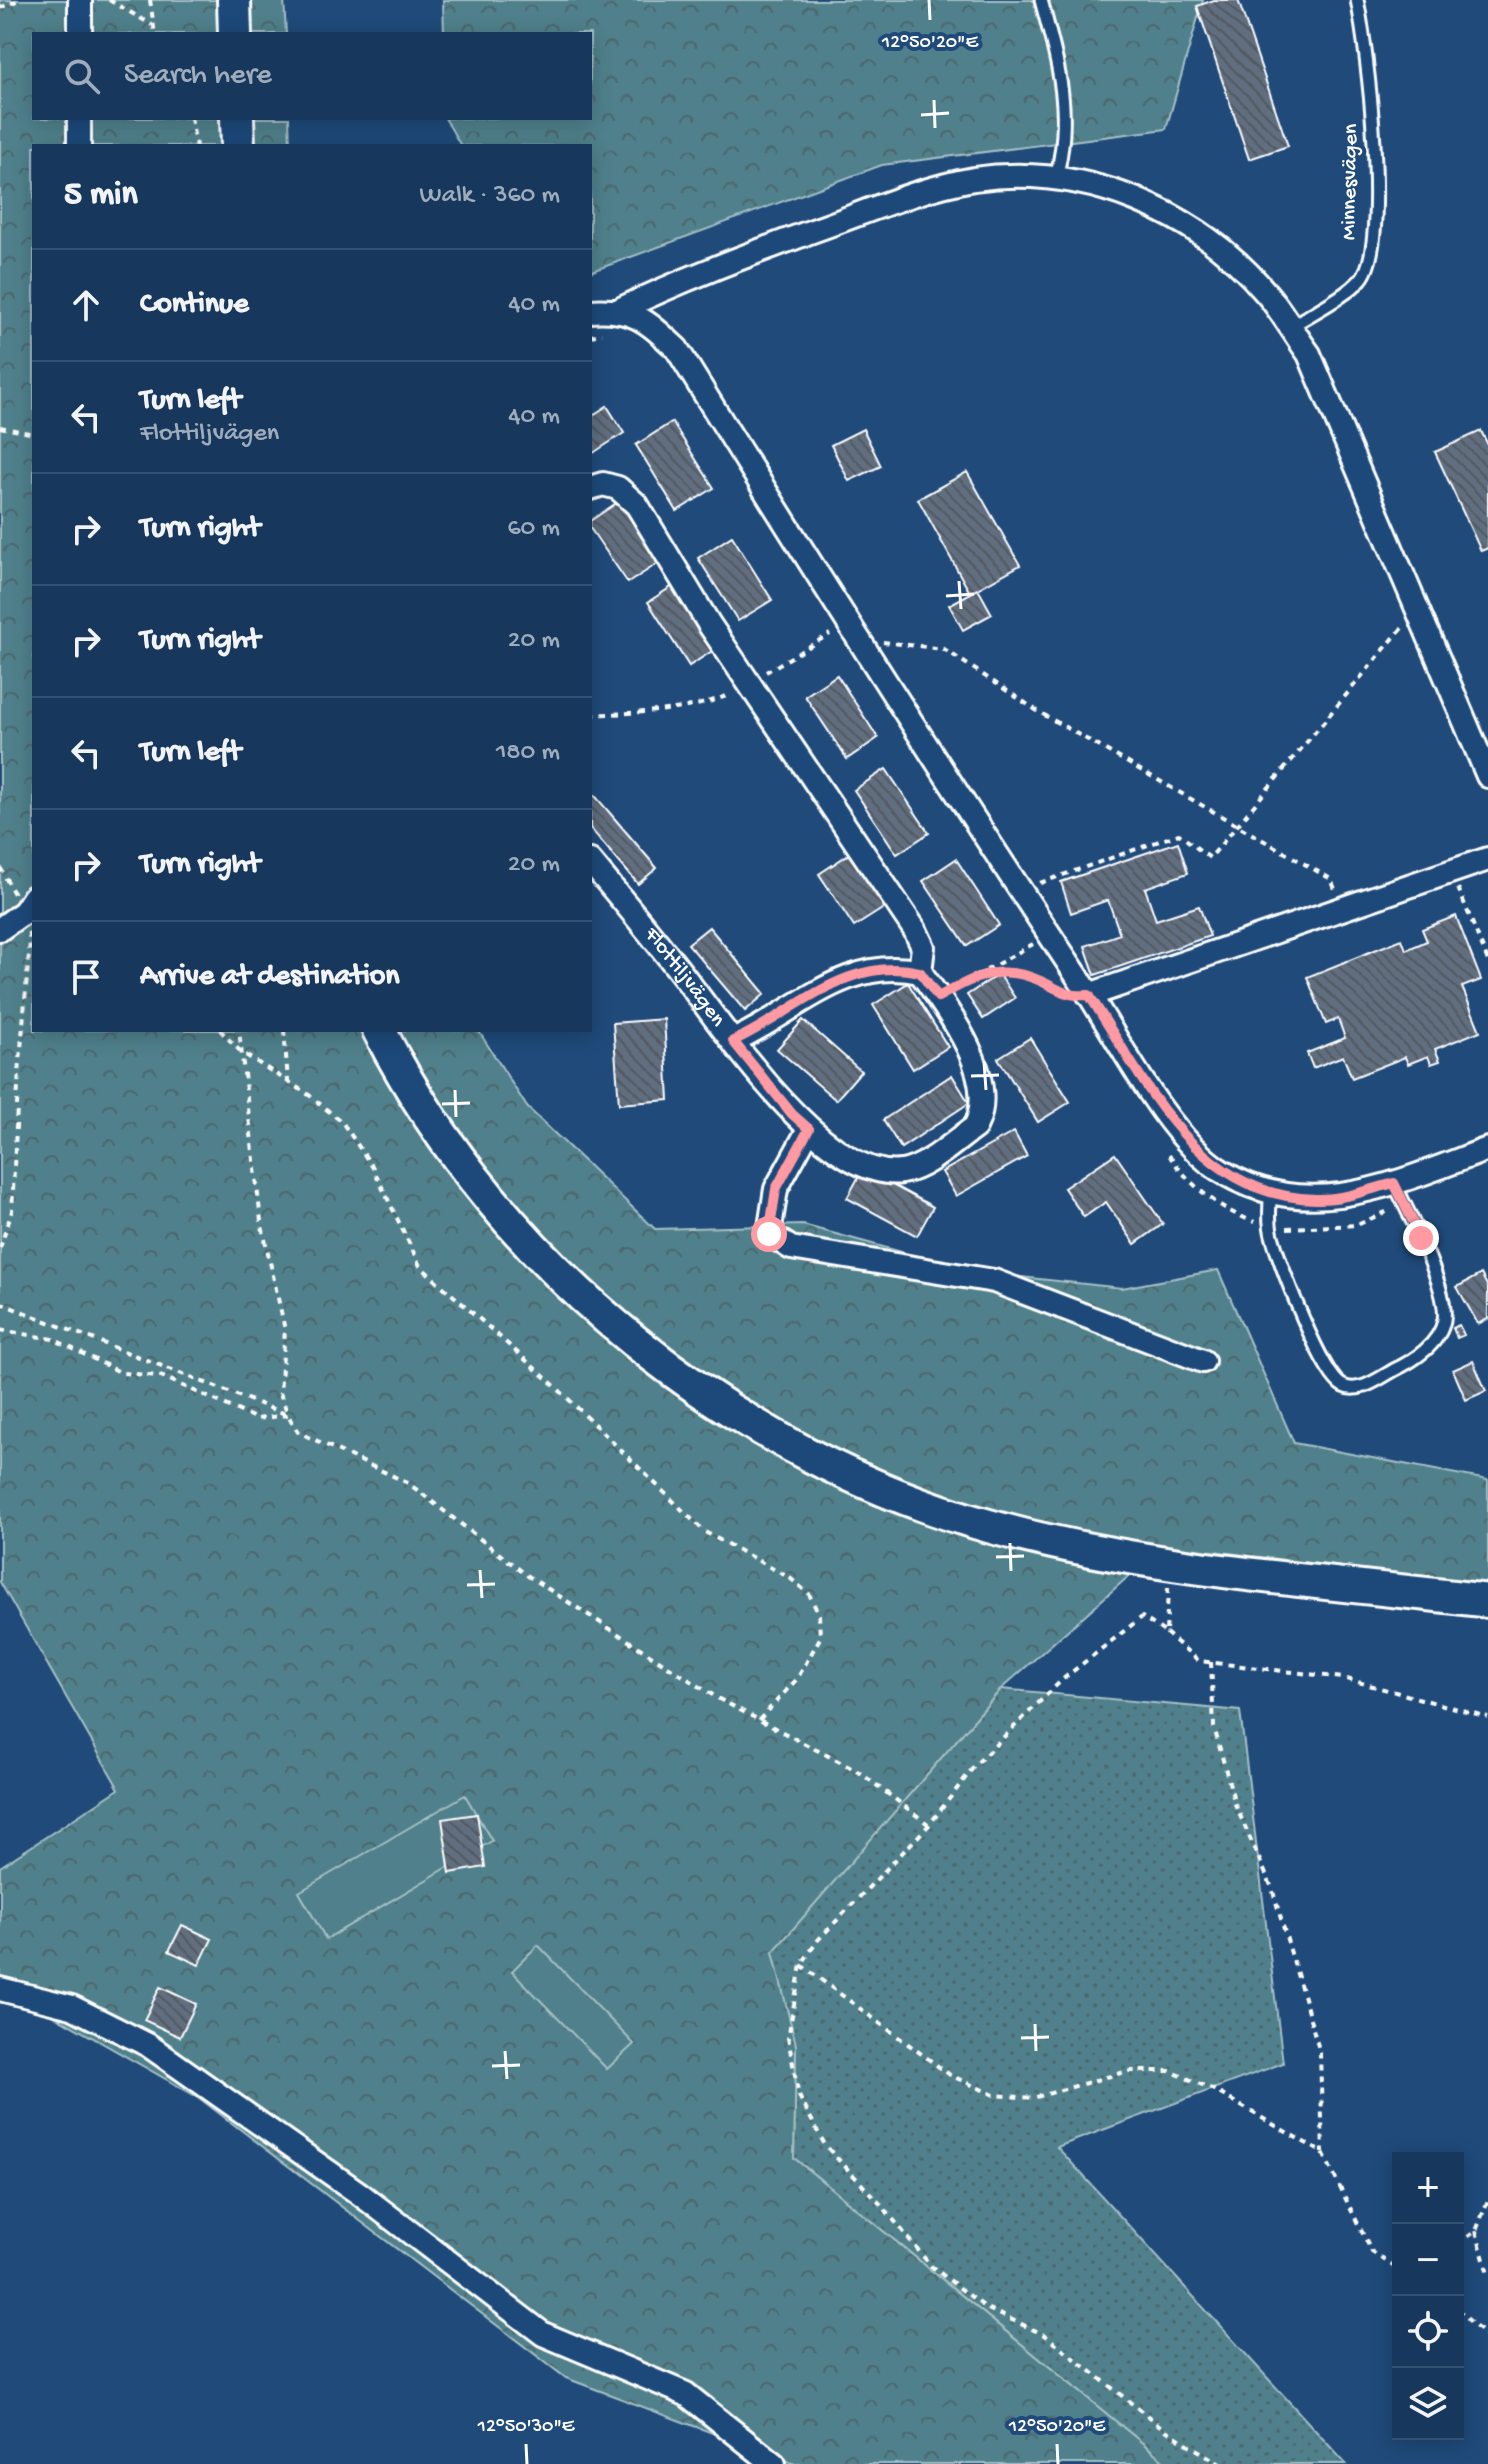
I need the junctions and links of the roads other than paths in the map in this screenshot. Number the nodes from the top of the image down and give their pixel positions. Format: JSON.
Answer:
{"nodes":[{"id":1,"x":80,"y":0,"type":"edge"},
{"id":2,"x":234,"y":0,"type":"edge"},
{"id":3,"x":1041,"y":0,"type":"edge"},
{"id":4,"x":1357,"y":0,"type":"edge"},
{"id":5,"x":80,"y":32,"type":"edge"},
{"id":6,"x":235,"y":32,"type":"edge"},
{"id":7,"x":79,"y":120,"type":"edge"},
{"id":8,"x":237,"y":120,"type":"edge"},
{"id":9,"x":79,"y":144,"type":"edge"},
{"id":10,"x":238,"y":144,"type":"edge"},
{"id":11,"x":1056,"y":178,"type":"junction"},
{"id":12,"x":621,"y":309,"type":"junction"},
{"id":13,"x":592,"y":311,"type":"edge"},
{"id":14,"x":1290,"y":327,"type":"junction"},
{"id":15,"x":592,"y":487,"type":"edge"},
{"id":16,"x":1488,"y":776,"type":"edge"},
{"id":17,"x":1488,"y":859,"type":"edge"},
{"id":18,"x":592,"y":864,"type":"edge"},
{"id":19,"x":29,"y":904,"type":"edge"},
{"id":20,"x":0,"y":929,"type":"edge"},
{"id":21,"x":920,"y":972,"type":"junction"},
{"id":22,"x":1089,"y":995,"type":"junction"},
{"id":23,"x":380,"y":1032,"type":"edge"},
{"id":24,"x":733,"y":1041,"type":"junction"},
{"id":25,"x":809,"y":1129,"type":"junction"},
{"id":26,"x":1488,"y":1149,"type":"edge"},
{"id":27,"x":1394,"y":1183,"type":"junction"},
{"id":28,"x":1271,"y":1191,"type":"junction"},
{"id":29,"x":1203,"y":1361,"type":"dead end"},
{"id":30,"x":1488,"y":1601,"type":"edge"},
{"id":31,"x":0,"y":1989,"type":"edge"},
{"id":32,"x":774,"y":2464,"type":"edge"}],
"edges":[{"from":1,"to":5,"type":"street"},
{"from":2,"to":6,"type":"street"},
{"from":3,"to":11,"type":"lane"},
{"from":4,"to":14,"type":"lane","name":"Minnesvägen"},
{"from":7,"to":9,"type":"street"},
{"from":8,"to":10,"type":"street"},
{"from":11,"to":12,"type":"street"},
{"from":11,"to":14,"type":"street"},
{"from":12,"to":13,"type":"street"},
{"from":12,"to":22,"type":"street"},
{"from":14,"to":16,"type":"street"},
{"from":15,"to":21,"type":"street"},
{"from":17,"to":22,"type":"street"},
{"from":18,"to":24,"type":"street","name":"Flottiljvägen"},
{"from":19,"to":20,"type":"street"},
{"from":21,"to":24,"type":"street"},
{"from":21,"to":25,"type":"street"},
{"from":22,"to":28,"type":"street"},
{"from":23,"to":30,"type":"street"},
{"from":24,"to":25,"type":"street","name":"Flottiljvägen"},
{"from":25,"to":29,"type":"street"},
{"from":26,"to":27,"type":"street"},
{"from":27,"to":28,"type":"street"},
{"from":27,"to":28,"type":"lane"},
{"from":31,"to":32,"type":"street"}]}
